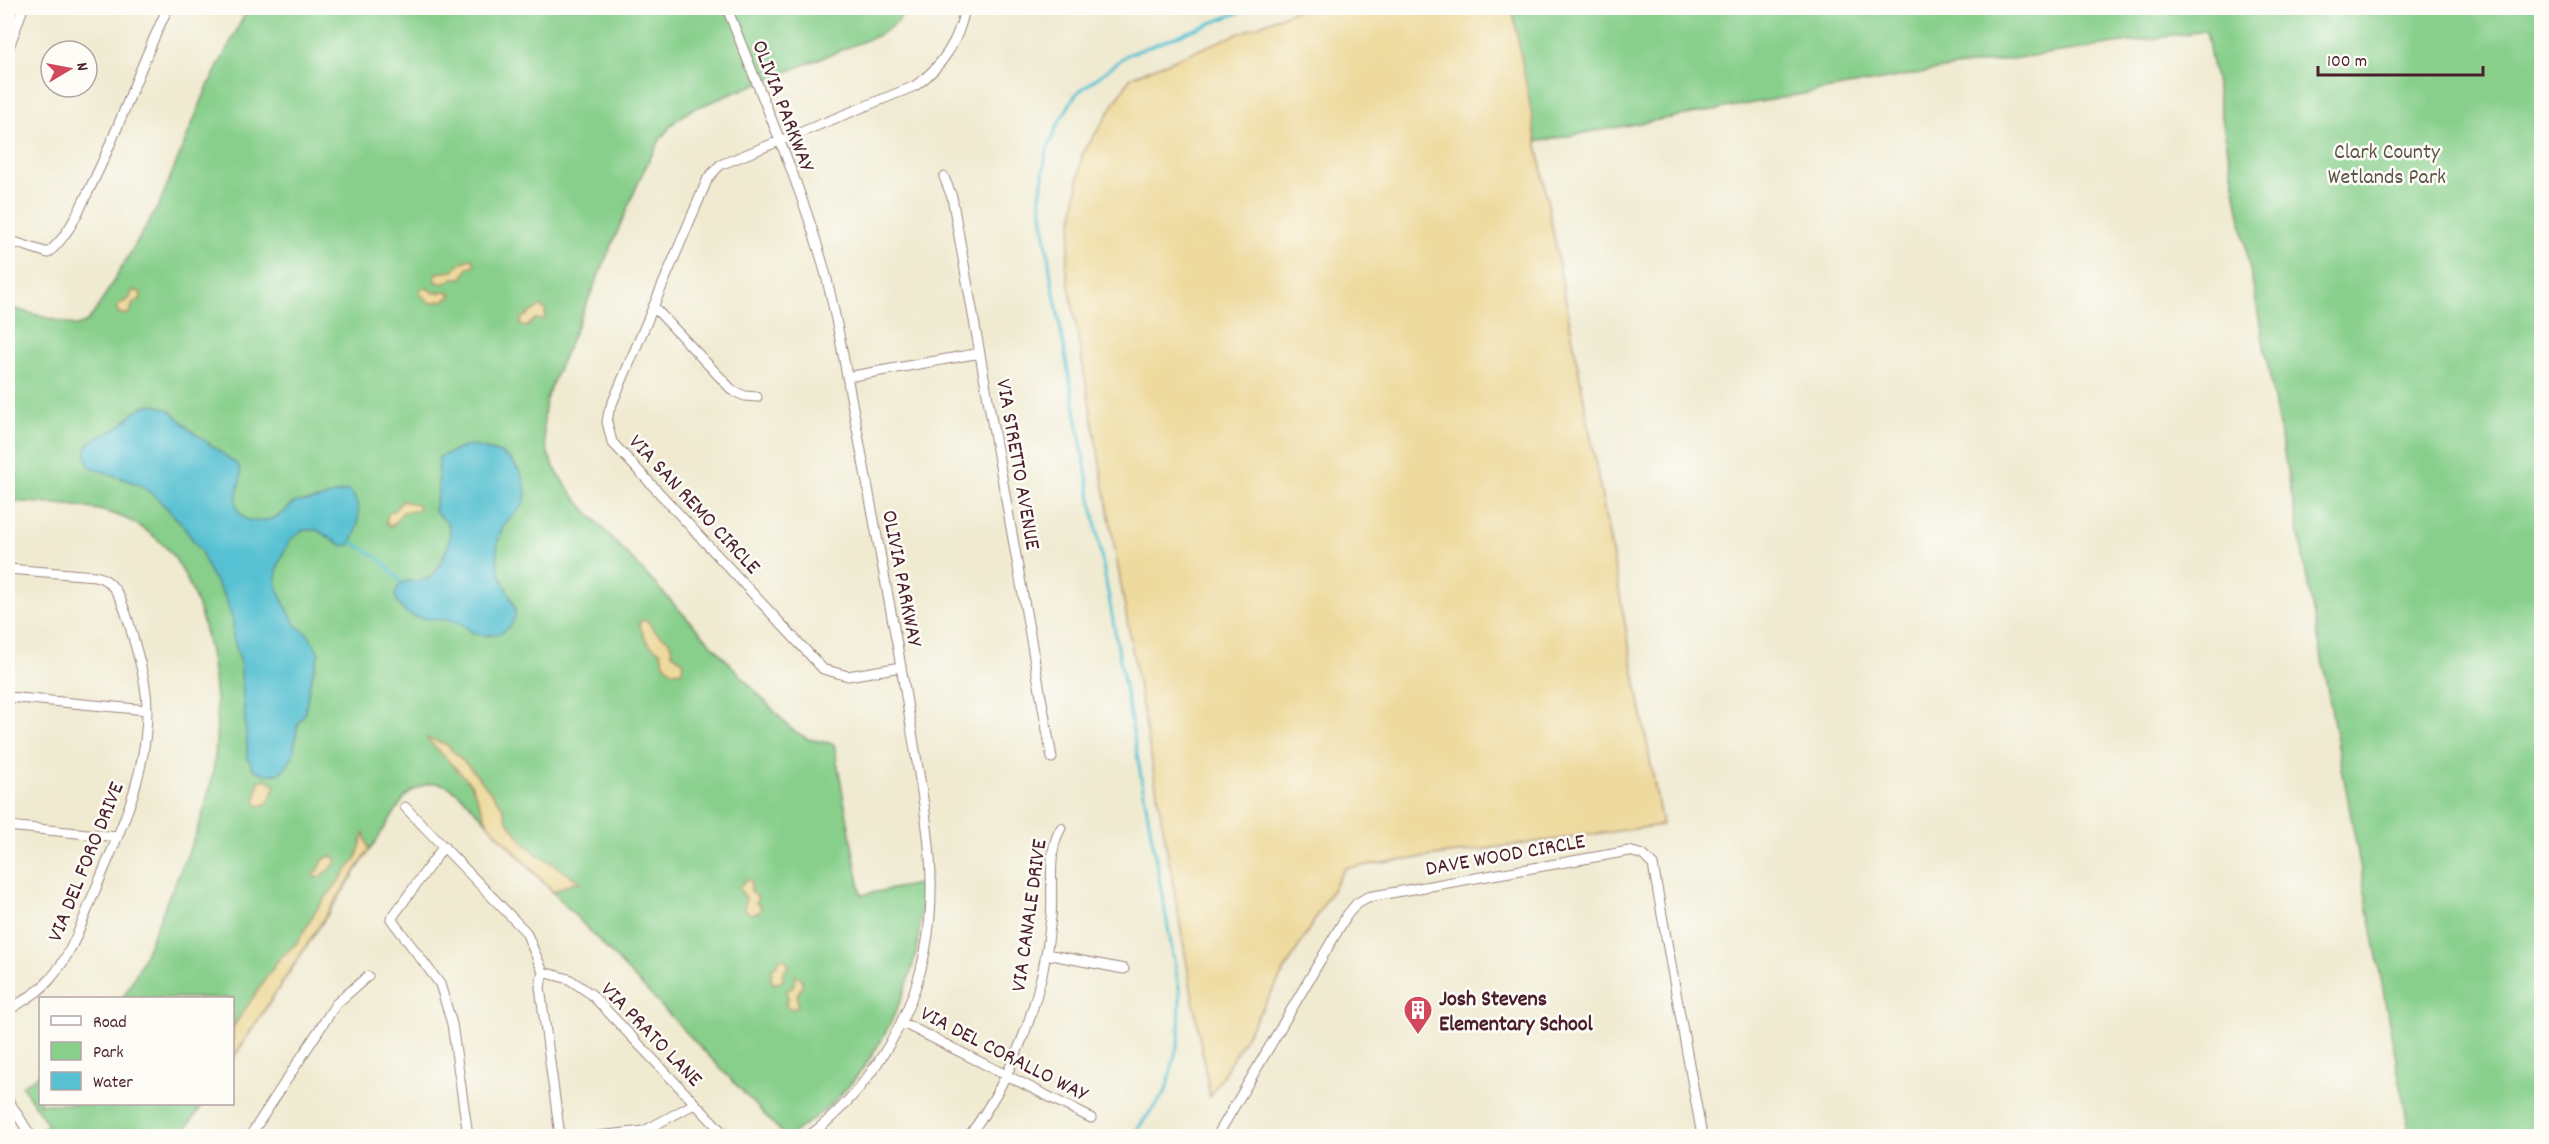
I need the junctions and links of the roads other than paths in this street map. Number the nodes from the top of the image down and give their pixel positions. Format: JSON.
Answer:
{"nodes":[{"id":1,"x":23,"y":8,"type":"edge"},
{"id":2,"x":168,"y":8,"type":"edge"},
{"id":3,"x":727,"y":8,"type":"edge"},
{"id":4,"x":968,"y":8,"type":"edge"},
{"id":5,"x":8,"y":50,"type":"edge"},
{"id":6,"x":779,"y":141,"type":"junction"},
{"id":7,"x":944,"y":177,"type":"dead end"},
{"id":8,"x":8,"y":240,"type":"edge"},
{"id":9,"x":653,"y":306,"type":"junction"},
{"id":10,"x":980,"y":353,"type":"junction"},
{"id":11,"x":847,"y":377,"type":"junction"},
{"id":12,"x":757,"y":397,"type":"dead end"},
{"id":13,"x":8,"y":569,"type":"edge"},
{"id":14,"x":901,"y":667,"type":"junction"},
{"id":15,"x":8,"y":697,"type":"edge"},
{"id":16,"x":147,"y":710,"type":"junction"},
{"id":17,"x":1052,"y":758,"type":"dead end"},
{"id":18,"x":405,"y":807,"type":"dead end"},
{"id":19,"x":8,"y":826,"type":"edge"},
{"id":20,"x":1061,"y":828,"type":"dead end"},
{"id":21,"x":117,"y":837,"type":"junction"},
{"id":22,"x":444,"y":846,"type":"junction"},
{"id":23,"x":1046,"y":954,"type":"junction"},
{"id":24,"x":1124,"y":969,"type":"dead end"},
{"id":25,"x":543,"y":972,"type":"junction"},
{"id":26,"x":368,"y":976,"type":"dead end"},
{"id":27,"x":8,"y":1011,"type":"edge"},
{"id":28,"x":901,"y":1022,"type":"junction"},
{"id":29,"x":1006,"y":1074,"type":"junction"},
{"id":30,"x":8,"y":1100,"type":"edge"},
{"id":31,"x":694,"y":1104,"type":"junction"},
{"id":32,"x":1091,"y":1118,"type":"dead end"},
{"id":33,"x":31,"y":1137,"type":"edge"},
{"id":34,"x":250,"y":1137,"type":"edge"},
{"id":35,"x":468,"y":1137,"type":"edge"},
{"id":36,"x":560,"y":1137,"type":"edge"},
{"id":37,"x":597,"y":1137,"type":"edge"},
{"id":38,"x":726,"y":1137,"type":"edge"},
{"id":39,"x":809,"y":1137,"type":"edge"},
{"id":40,"x":969,"y":1137,"type":"edge"},
{"id":41,"x":1217,"y":1137,"type":"edge"},
{"id":42,"x":1702,"y":1137,"type":"edge"}],
"edges":[{"from":1,"to":5,"type":"street"},
{"from":2,"to":8,"type":"street"},
{"from":3,"to":6,"type":"street","name":"OLIVIA PARKWAY"},
{"from":4,"to":6,"type":"street","name":"VIA SAN REMO CIRCLE"},
{"from":6,"to":9,"type":"street","name":"VIA SAN REMO CIRCLE"},
{"from":6,"to":11,"type":"street","name":"OLIVIA PARKWAY"},
{"from":7,"to":10,"type":"street","name":"VIA STRETTO AVENUE"},
{"from":9,"to":12,"type":"street"},
{"from":9,"to":14,"type":"street","name":"VIA SAN REMO CIRCLE"},
{"from":10,"to":11,"type":"street"},
{"from":10,"to":17,"type":"street","name":"VIA STRETTO AVENUE"},
{"from":11,"to":14,"type":"street","name":"OLIVIA PARKWAY"},
{"from":13,"to":16,"type":"street","name":"VIA DEL FORO DRIVE"},
{"from":14,"to":28,"type":"street","name":"OLIVIA PARKWAY"},
{"from":15,"to":16,"type":"street"},
{"from":16,"to":21,"type":"street","name":"VIA DEL FORO DRIVE"},
{"from":18,"to":22,"type":"street"},
{"from":19,"to":21,"type":"street"},
{"from":20,"to":23,"type":"street","name":"VIA CANALE DRIVE"},
{"from":21,"to":27,"type":"street","name":"VIA DEL FORO DRIVE"},
{"from":22,"to":25,"type":"street"},
{"from":22,"to":35,"type":"street"},
{"from":23,"to":24,"type":"street"},
{"from":23,"to":29,"type":"street","name":"VIA CANALE DRIVE"},
{"from":25,"to":31,"type":"street","name":"VIA PRATO LANE"},
{"from":25,"to":36,"type":"street"},
{"from":26,"to":34,"type":"street"},
{"from":28,"to":29,"type":"street","name":"VIA DEL CORALLO WAY"},
{"from":28,"to":39,"type":"street","name":"OLIVIA PARKWAY"},
{"from":29,"to":32,"type":"street","name":"VIA DEL CORALLO WAY"},
{"from":29,"to":40,"type":"street","name":"VIA CANALE DRIVE"},
{"from":30,"to":33,"type":"street"},
{"from":31,"to":37,"type":"street"},
{"from":31,"to":38,"type":"street","name":"VIA PRATO LANE"},
{"from":41,"to":42,"type":"street","name":"DAVE WOOD CIRCLE"}]}
